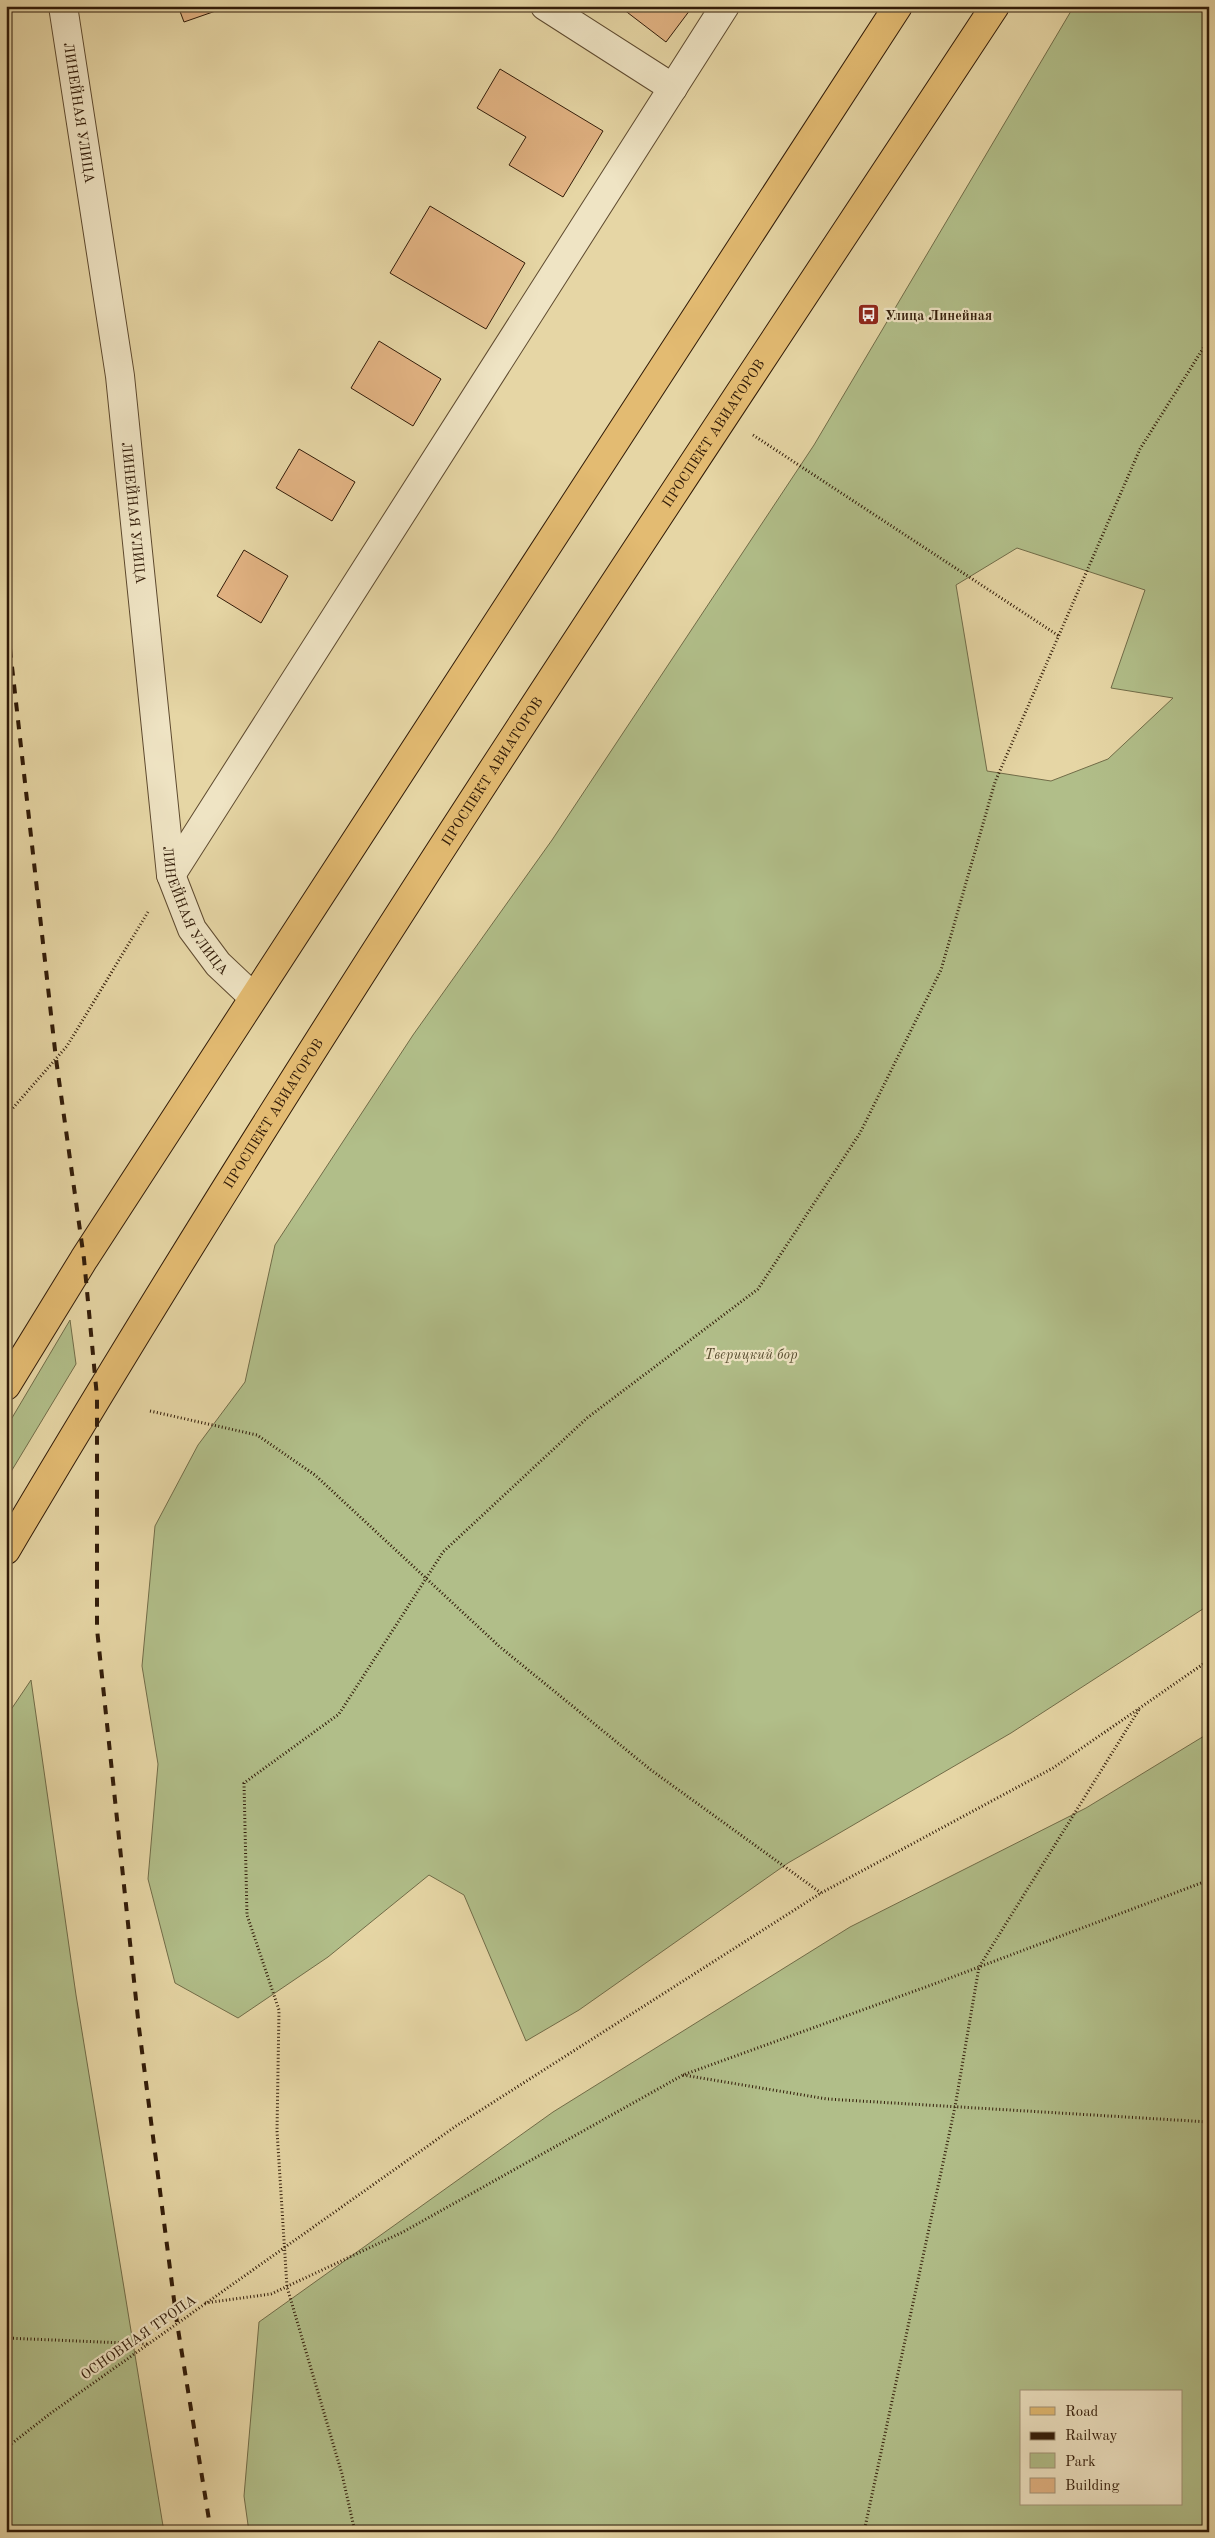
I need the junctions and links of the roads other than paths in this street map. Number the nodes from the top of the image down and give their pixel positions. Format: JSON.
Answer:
{"nodes":[{"id":1,"x":63,"y":6,"type":"edge"},
{"id":2,"x":545,"y":6,"type":"edge"},
{"id":3,"x":725,"y":6,"type":"edge"},
{"id":4,"x":898,"y":6,"type":"edge"},
{"id":5,"x":995,"y":6,"type":"edge"},
{"id":6,"x":673,"y":88,"type":"junction"},
{"id":7,"x":171,"y":875,"type":"junction"},
{"id":8,"x":253,"y":997,"type":"junction"},
{"id":9,"x":6,"y":1386,"type":"edge"},
{"id":10,"x":6,"y":1550,"type":"edge"}],
"edges":[{"from":1,"to":7,"type":"street","name":"ЛИНЕЙНАЯ УЛИЦА"},
{"from":2,"to":6,"type":"street"},
{"from":3,"to":6,"type":"street"},
{"from":4,"to":8,"type":"main road"},
{"from":5,"to":10,"type":"main road","name":"ПРОСПЕКТ АВИАТОРОВ"},
{"from":6,"to":7,"type":"street"},
{"from":7,"to":8,"type":"street","name":"ЛИНЕЙНАЯ УЛИЦА"},
{"from":8,"to":9,"type":"main road"}]}
